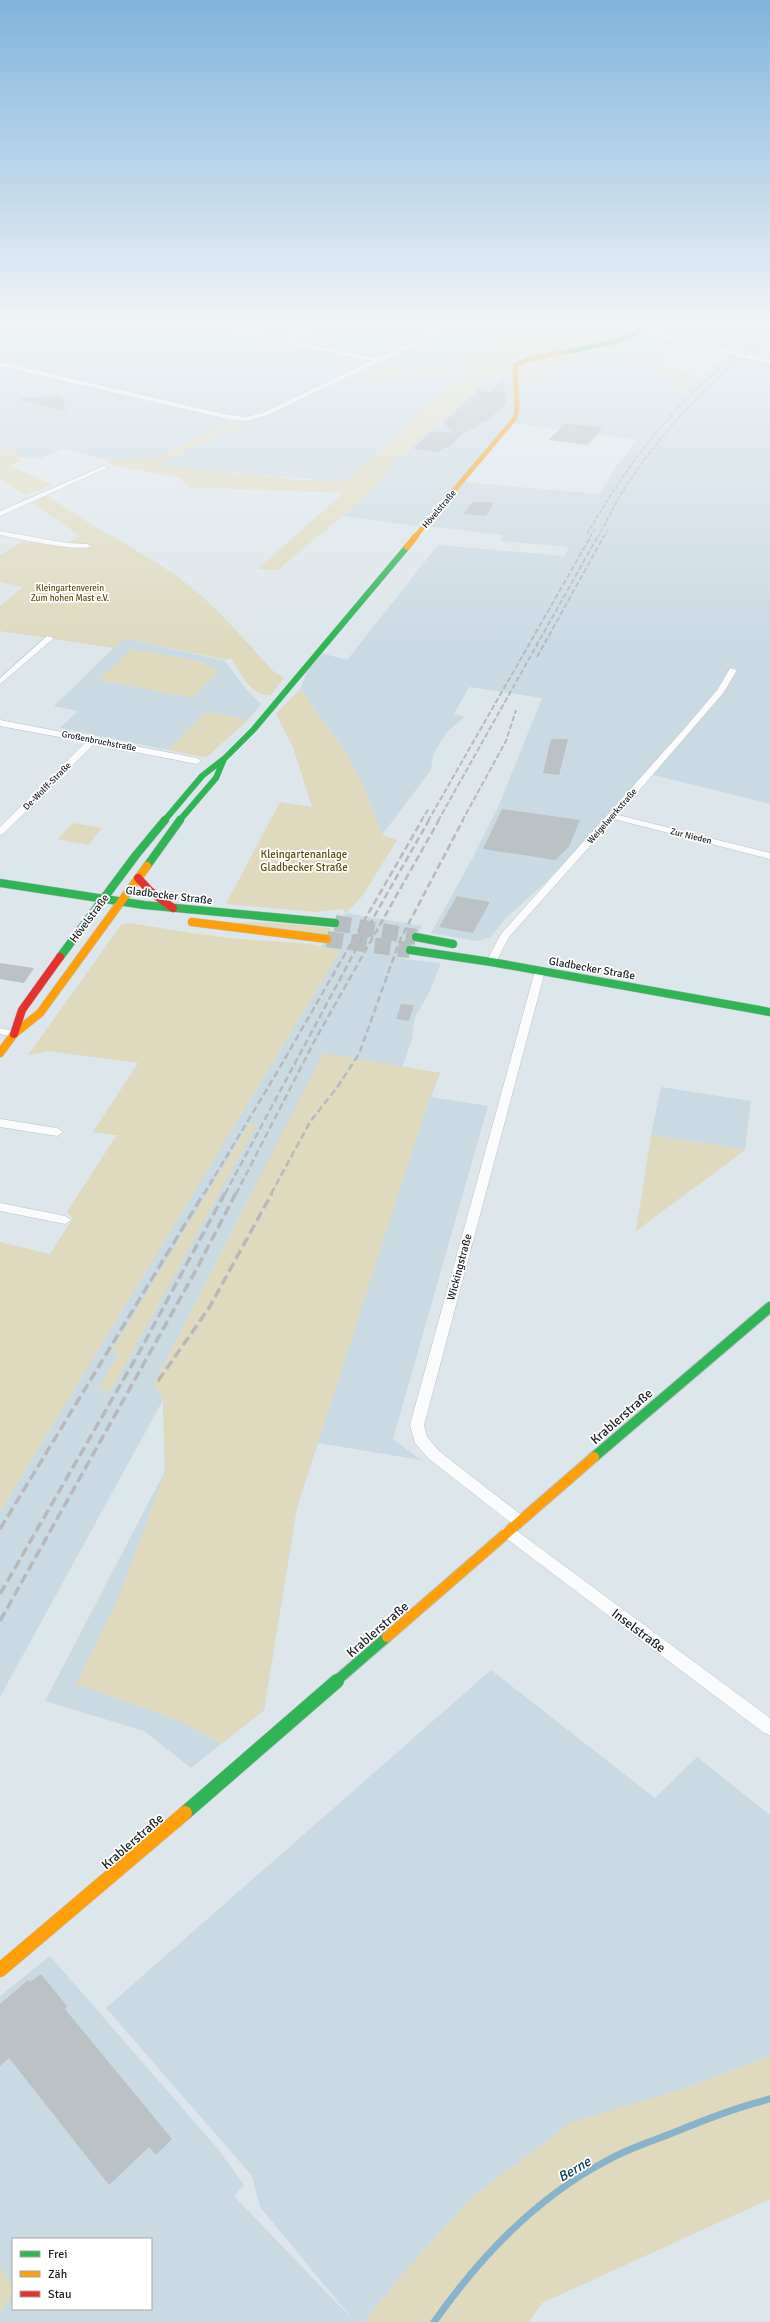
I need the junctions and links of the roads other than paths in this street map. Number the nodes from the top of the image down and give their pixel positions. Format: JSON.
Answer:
{"nodes":[{"id":1,"x":506,"y":428,"type":"edge"},
{"id":2,"x":106,"y":467,"type":"dead end"},
{"id":3,"x":0,"y":514,"type":"edge"},
{"id":4,"x":0,"y":533,"type":"edge"},
{"id":5,"x":87,"y":546,"type":"dead end"},
{"id":6,"x":50,"y":638,"type":"dead end"},
{"id":7,"x":733,"y":670,"type":"dead end"},
{"id":8,"x":0,"y":682,"type":"edge"},
{"id":9,"x":0,"y":723,"type":"edge"},
{"id":10,"x":93,"y":740,"type":"junction"},
{"id":11,"x":225,"y":758,"type":"junction"},
{"id":12,"x":197,"y":761,"type":"dead end"},
{"id":13,"x":612,"y":816,"type":"junction"},
{"id":14,"x":0,"y":832,"type":"edge"},
{"id":15,"x":770,"y":856,"type":"edge"},
{"id":16,"x":138,"y":878,"type":"junction"},
{"id":17,"x":0,"y":883,"type":"edge"},
{"id":18,"x":103,"y":898,"type":"junction"},
{"id":19,"x":122,"y":902,"type":"junction"},
{"id":20,"x":83,"y":906,"type":"dead end"},
{"id":21,"x":95,"y":908,"type":"junction"},
{"id":22,"x":174,"y":908,"type":"junction"},
{"id":23,"x":117,"y":912,"type":"junction"},
{"id":24,"x":182,"y":921,"type":"dead end"},
{"id":25,"x":335,"y":923,"type":"tunnel mouth"},
{"id":26,"x":416,"y":937,"type":"tunnel mouth"},
{"id":27,"x":327,"y":940,"type":"tunnel mouth"},
{"id":28,"x":460,"y":945,"type":"dead end"},
{"id":29,"x":410,"y":950,"type":"tunnel mouth"},
{"id":30,"x":492,"y":951,"type":"junction"},
{"id":31,"x":509,"y":954,"type":"dead end"},
{"id":32,"x":491,"y":962,"type":"junction"},
{"id":33,"x":540,"y":971,"type":"junction"},
{"id":34,"x":755,"y":999,"type":"dead end"},
{"id":35,"x":770,"y":1002,"type":"edge"},
{"id":36,"x":770,"y":1012,"type":"edge"},
{"id":37,"x":0,"y":1031,"type":"edge"},
{"id":38,"x":14,"y":1034,"type":"junction"},
{"id":39,"x":0,"y":1053,"type":"edge"},
{"id":40,"x":0,"y":1123,"type":"edge"},
{"id":41,"x":57,"y":1132,"type":"dead end"},
{"id":42,"x":0,"y":1207,"type":"edge"},
{"id":43,"x":65,"y":1220,"type":"dead end"},
{"id":44,"x":770,"y":1307,"type":"edge"},
{"id":45,"x":514,"y":1527,"type":"junction"},
{"id":46,"x":770,"y":1728,"type":"edge"},
{"id":47,"x":0,"y":1970,"type":"edge"}],
"edges":[{"from":1,"to":11,"type":"main road","name":"Hövelstraße"},
{"from":2,"to":3,"type":"street"},
{"from":4,"to":5,"type":"street"},
{"from":6,"to":8,"type":"street"},
{"from":7,"to":13,"type":"street","name":"Weigelwerkstraße"},
{"from":9,"to":10,"type":"street","name":"Großenbruchstraße"},
{"from":10,"to":12,"type":"street","name":"Großenbruchstraße"},
{"from":10,"to":14,"type":"street","name":"De-Wolff-Straße"},
{"from":11,"to":16,"type":"main road","name":"Hövelstraße"},
{"from":11,"to":18,"type":"main road","name":"Hövelstraße"},
{"from":13,"to":15,"type":"street","name":"Zur Nieden"},
{"from":13,"to":30,"type":"street","name":"Weigelwerkstraße"},
{"from":16,"to":19,"type":"main road","name":"Hövelstraße"},
{"from":16,"to":22,"type":"main road"},
{"from":17,"to":18,"type":"main road","name":"Gladbecker Straße"},
{"from":18,"to":19,"type":"main road","name":"Gladbecker Straße"},
{"from":18,"to":21,"type":"main road","name":"Hövelstraße"},
{"from":19,"to":22,"type":"main road","name":"Gladbecker Straße"},
{"from":19,"to":23,"type":"main road","name":"Hövelstraße"},
{"from":20,"to":21,"type":"main road"},
{"from":21,"to":23,"type":"main road"},
{"from":21,"to":38,"type":"main road","name":"Hövelstraße"},
{"from":22,"to":25,"type":"main road","name":"Gladbecker Straße"},
{"from":23,"to":38,"type":"main road","name":"Hövelstraße"},
{"from":24,"to":27,"type":"main road"},
{"from":26,"to":28,"type":"main road"},
{"from":29,"to":32,"type":"main road","name":"Gladbecker Straße"},
{"from":30,"to":31,"type":"main road"},
{"from":30,"to":32,"type":"street","name":"Weigelwerkstraße"},
{"from":32,"to":33,"type":"main road","name":"Gladbecker Straße"},
{"from":33,"to":36,"type":"main road","name":"Gladbecker Straße"},
{"from":33,"to":45,"type":"street","name":"Wickingstraße"},
{"from":34,"to":35,"type":"main road"},
{"from":37,"to":38,"type":"street"},
{"from":38,"to":39,"type":"main road","name":"Hövelstraße"},
{"from":40,"to":41,"type":"street"},
{"from":42,"to":43,"type":"street"},
{"from":44,"to":45,"type":"main road","name":"Krablerstraße"},
{"from":45,"to":46,"type":"street","name":"Inselstraße"},
{"from":45,"to":47,"type":"main road","name":"Krablerstraße"}]}
